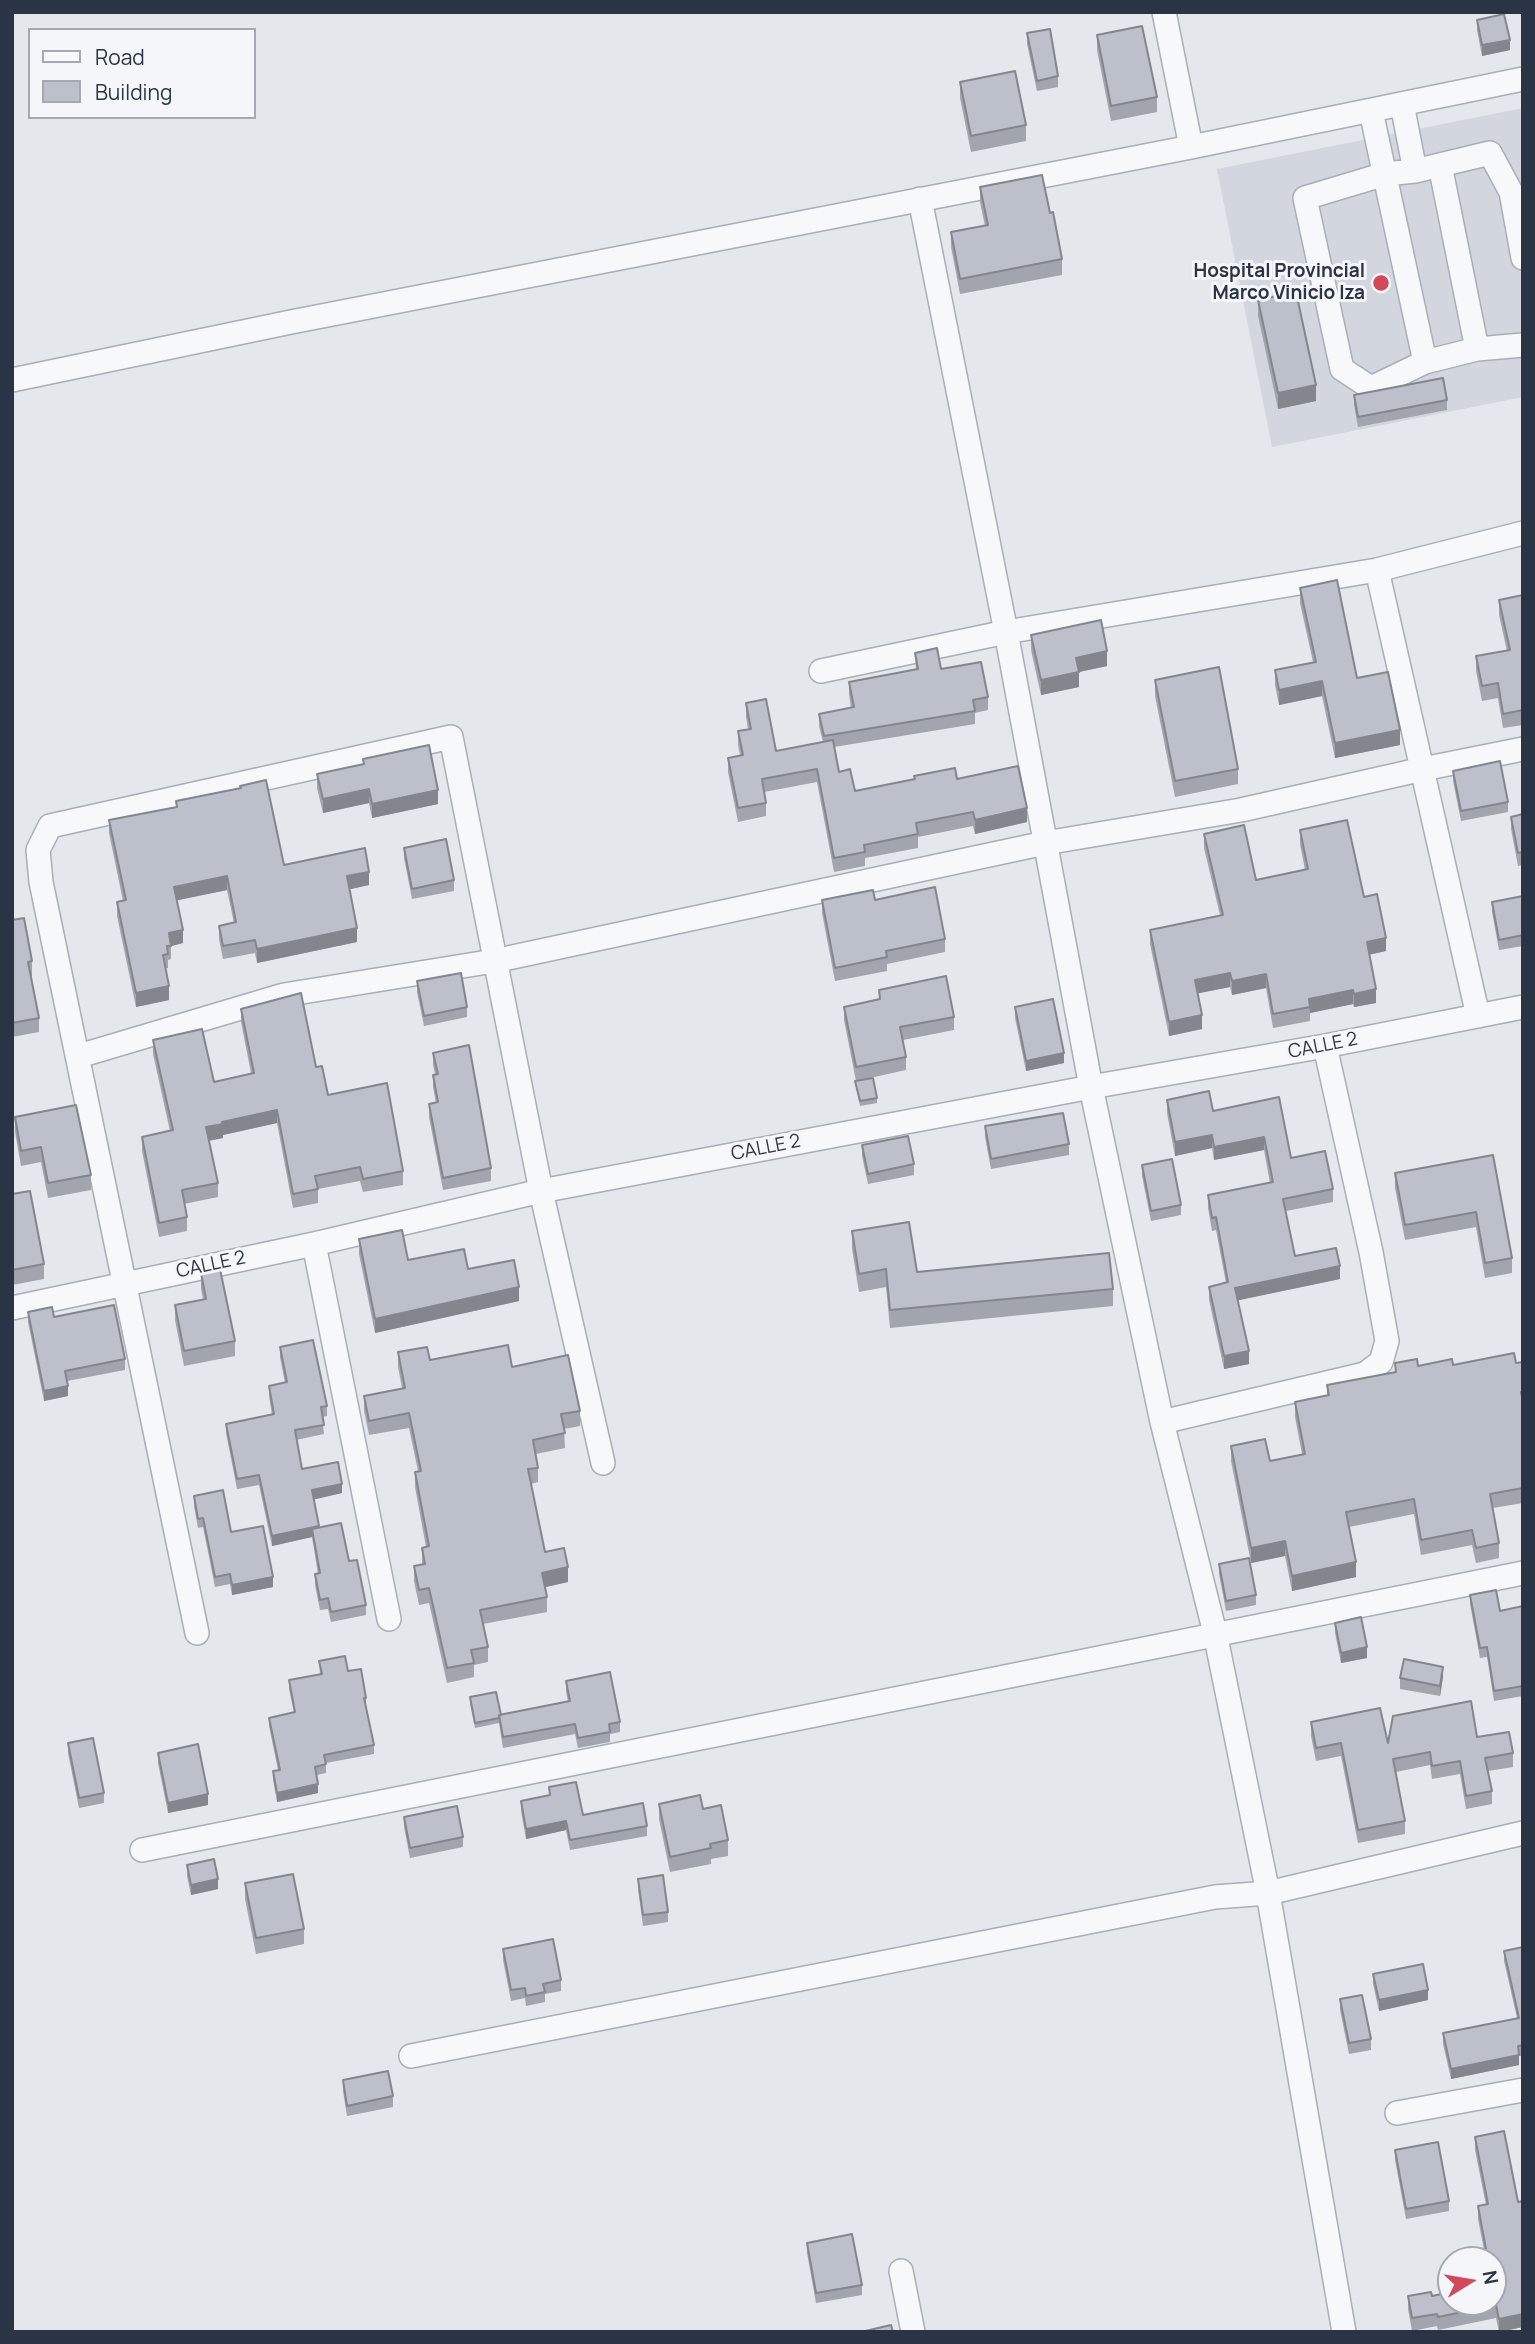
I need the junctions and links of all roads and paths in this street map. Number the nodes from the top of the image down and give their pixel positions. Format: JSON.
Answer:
{"nodes":[{"id":1,"x":1164,"y":12,"type":"edge"},
{"id":2,"x":1523,"y":79,"type":"edge"},
{"id":3,"x":1402,"y":104,"type":"junction"},
{"id":4,"x":1371,"y":111,"type":"junction"},
{"id":5,"x":1191,"y":147,"type":"junction"},
{"id":6,"x":1440,"y":165,"type":"junction"},
{"id":7,"x":1415,"y":171,"type":"junction"},
{"id":8,"x":1385,"y":174,"type":"junction"},
{"id":9,"x":920,"y":198,"type":"junction"},
{"id":10,"x":1523,"y":258,"type":"edge"},
{"id":11,"x":1523,"y":345,"type":"edge"},
{"id":12,"x":1477,"y":349,"type":"junction"},
{"id":13,"x":1425,"y":362,"type":"junction"},
{"id":14,"x":12,"y":380,"type":"edge"},
{"id":15,"x":1523,"y":533,"type":"edge"},
{"id":16,"x":1377,"y":570,"type":"junction"},
{"id":17,"x":1006,"y":632,"type":"junction"},
{"id":18,"x":821,"y":671,"type":"dead end"},
{"id":19,"x":1523,"y":749,"type":"edge"},
{"id":20,"x":1423,"y":769,"type":"junction"},
{"id":21,"x":1045,"y":843,"type":"junction"},
{"id":22,"x":494,"y":961,"type":"junction"},
{"id":23,"x":1523,"y":1007,"type":"edge"},
{"id":24,"x":1478,"y":1016,"type":"junction"},
{"id":25,"x":1325,"y":1046,"type":"junction"},
{"id":26,"x":79,"y":1056,"type":"junction"},
{"id":27,"x":1091,"y":1087,"type":"junction"},
{"id":28,"x":541,"y":1191,"type":"junction"},
{"id":29,"x":314,"y":1244,"type":"junction"},
{"id":30,"x":125,"y":1283,"type":"junction"},
{"id":31,"x":12,"y":1308,"type":"edge"},
{"id":32,"x":1163,"y":1422,"type":"junction"},
{"id":33,"x":603,"y":1463,"type":"dead end"},
{"id":34,"x":1523,"y":1573,"type":"edge"},
{"id":35,"x":389,"y":1619,"type":"dead end"},
{"id":36,"x":197,"y":1633,"type":"dead end"},
{"id":37,"x":1215,"y":1633,"type":"junction"},
{"id":38,"x":1523,"y":1833,"type":"edge"},
{"id":39,"x":142,"y":1850,"type":"dead end"},
{"id":40,"x":1268,"y":1892,"type":"junction"},
{"id":41,"x":411,"y":2056,"type":"dead end"},
{"id":42,"x":1523,"y":2090,"type":"edge"},
{"id":43,"x":1397,"y":2113,"type":"dead end"},
{"id":44,"x":901,"y":2271,"type":"dead end"},
{"id":45,"x":913,"y":2332,"type":"edge"},
{"id":46,"x":1344,"y":2332,"type":"edge"}],
"edges":[{"from":1,"to":5,"type":"street"},
{"from":2,"to":3,"type":"street"},
{"from":3,"to":4,"type":"street"},
{"from":3,"to":7,"type":"street"},
{"from":4,"to":5,"type":"street"},
{"from":4,"to":8,"type":"street"},
{"from":5,"to":9,"type":"street"},
{"from":6,"to":7,"type":"street"},
{"from":6,"to":10,"type":"street"},
{"from":6,"to":12,"type":"street"},
{"from":7,"to":8,"type":"street"},
{"from":8,"to":13,"type":"street"},
{"from":8,"to":13,"type":"street"},
{"from":9,"to":14,"type":"street"},
{"from":9,"to":17,"type":"street"},
{"from":11,"to":12,"type":"street"},
{"from":12,"to":13,"type":"street"},
{"from":15,"to":16,"type":"street"},
{"from":16,"to":17,"type":"street"},
{"from":16,"to":20,"type":"street"},
{"from":17,"to":18,"type":"street"},
{"from":17,"to":21,"type":"street"},
{"from":19,"to":20,"type":"street"},
{"from":20,"to":21,"type":"street"},
{"from":20,"to":24,"type":"street"},
{"from":21,"to":22,"type":"street"},
{"from":21,"to":27,"type":"street"},
{"from":22,"to":26,"type":"street"},
{"from":22,"to":26,"type":"street"},
{"from":22,"to":28,"type":"street"},
{"from":23,"to":24,"type":"street","name":"CALLE 2"},
{"from":24,"to":25,"type":"street","name":"CALLE 2"},
{"from":25,"to":27,"type":"street","name":"CALLE 2"},
{"from":25,"to":32,"type":"street"},
{"from":26,"to":30,"type":"street"},
{"from":27,"to":28,"type":"street","name":"CALLE 2"},
{"from":27,"to":32,"type":"street"},
{"from":28,"to":29,"type":"street","name":"CALLE 2"},
{"from":28,"to":33,"type":"street"},
{"from":29,"to":30,"type":"street","name":"CALLE 2"},
{"from":29,"to":35,"type":"street"},
{"from":30,"to":31,"type":"street","name":"CALLE 2"},
{"from":30,"to":36,"type":"street"},
{"from":32,"to":37,"type":"street"},
{"from":34,"to":37,"type":"street"},
{"from":37,"to":39,"type":"street"},
{"from":37,"to":40,"type":"street"},
{"from":38,"to":40,"type":"street"},
{"from":40,"to":41,"type":"street"},
{"from":40,"to":46,"type":"street"},
{"from":42,"to":43,"type":"street"},
{"from":44,"to":45,"type":"street"}]}
